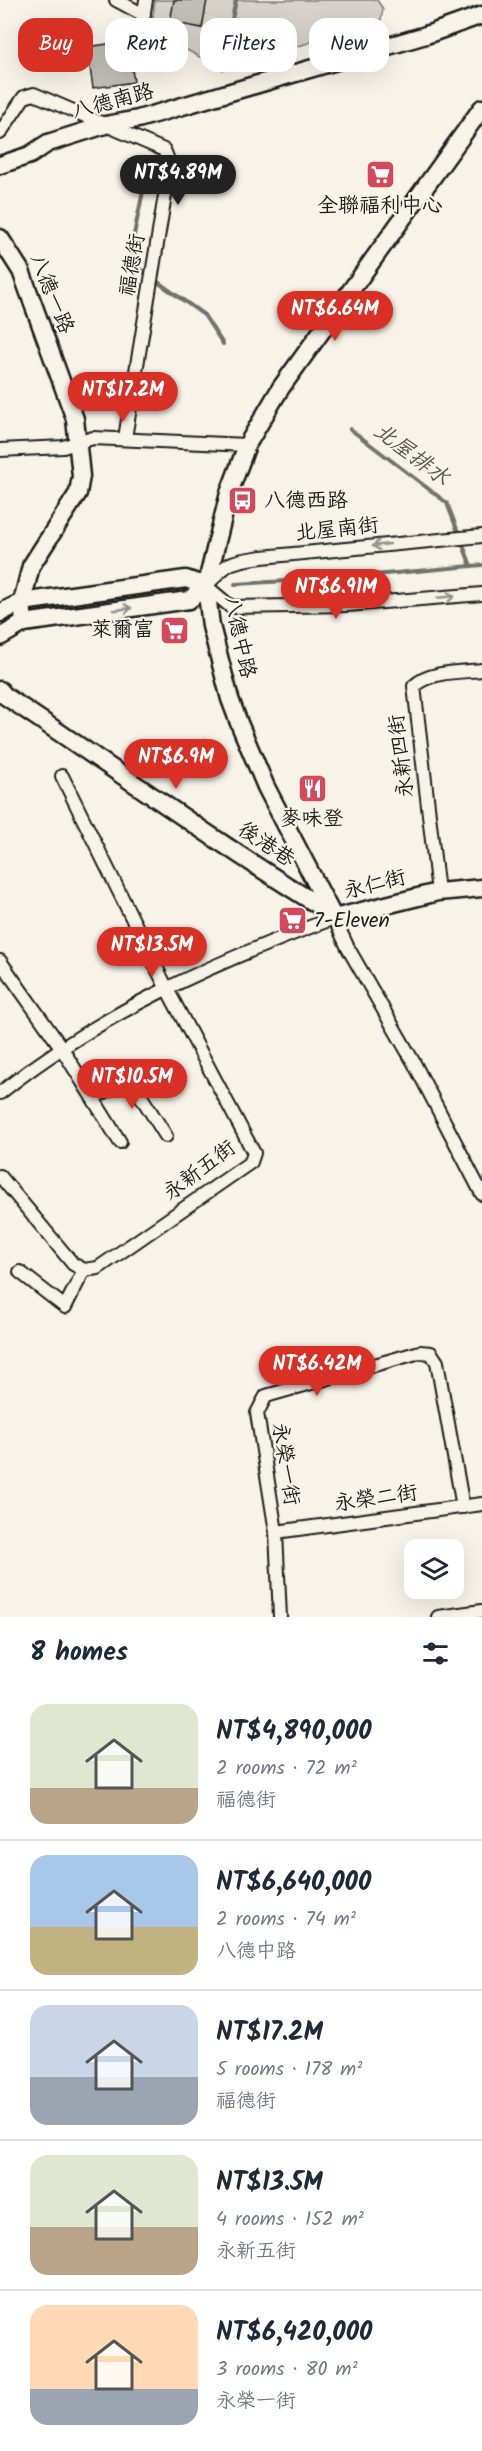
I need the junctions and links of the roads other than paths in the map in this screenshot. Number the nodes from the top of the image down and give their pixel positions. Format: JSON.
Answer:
{"nodes":[{"id":1,"x":116,"y":0,"type":"edge"},
{"id":2,"x":146,"y":0,"type":"edge"},
{"id":3,"x":144,"y":15,"type":"junction"},
{"id":4,"x":482,"y":15,"type":"edge"},
{"id":5,"x":143,"y":18,"type":"edge"},
{"id":6,"x":482,"y":108,"type":"edge"},
{"id":7,"x":105,"y":125,"type":"junction"},
{"id":8,"x":0,"y":132,"type":"edge"},
{"id":9,"x":0,"y":165,"type":"edge"},
{"id":10,"x":0,"y":238,"type":"edge"},
{"id":11,"x":125,"y":438,"type":"junction"},
{"id":12,"x":78,"y":441,"type":"junction"},
{"id":13,"x":247,"y":445,"type":"junction"},
{"id":14,"x":0,"y":450,"type":"edge"},
{"id":15,"x":480,"y":536,"type":"edge"},
{"id":16,"x":206,"y":586,"type":"junction"},
{"id":17,"x":482,"y":594,"type":"edge"},
{"id":18,"x":22,"y":602,"type":"junction"},
{"id":19,"x":0,"y":613,"type":"edge"},
{"id":20,"x":24,"y":623,"type":"junction"},
{"id":21,"x":0,"y":637,"type":"edge"},
{"id":22,"x":482,"y":670,"type":"edge"},
{"id":23,"x":0,"y":690,"type":"edge"},
{"id":24,"x":62,"y":776,"type":"dead end"},
{"id":25,"x":482,"y":888,"type":"edge"},
{"id":26,"x":438,"y":892,"type":"junction"},
{"id":27,"x":333,"y":916,"type":"junction"},
{"id":28,"x":0,"y":961,"type":"edge"},
{"id":29,"x":166,"y":987,"type":"junction"},
{"id":30,"x":61,"y":1047,"type":"junction"},
{"id":31,"x":0,"y":1093,"type":"edge"},
{"id":32,"x":93,"y":1098,"type":"junction"},
{"id":33,"x":166,"y":1136,"type":"dead end"},
{"id":34,"x":120,"y":1142,"type":"dead end"},
{"id":35,"x":0,"y":1176,"type":"edge"},
{"id":36,"x":482,"y":1194,"type":"edge"},
{"id":37,"x":84,"y":1270,"type":"junction"},
{"id":38,"x":20,"y":1272,"type":"dead end"},
{"id":39,"x":482,"y":1504,"type":"edge"},
{"id":40,"x":463,"y":1507,"type":"junction"},
{"id":41,"x":276,"y":1532,"type":"junction"},
{"id":42,"x":482,"y":1611,"type":"edge"},
{"id":43,"x":280,"y":1617,"type":"edge"},
{"id":44,"x":438,"y":1617,"type":"edge"}],
"edges":[{"from":1,"to":3,"type":"street"},
{"from":2,"to":3,"type":"street"},
{"from":3,"to":5,"type":"street"},
{"from":4,"to":7,"type":"street","name":"八德南路"},
{"from":6,"to":13,"type":"street","name":"八德中路"},
{"from":7,"to":8,"type":"street","name":"福德街"},
{"from":7,"to":9,"type":"street","name":"八德南路"},
{"from":7,"to":11,"type":"street","name":"福德街"},
{"from":10,"to":12,"type":"street","name":"八德一路"},
{"from":11,"to":12,"type":"street"},
{"from":11,"to":13,"type":"street"},
{"from":12,"to":14,"type":"street"},
{"from":12,"to":18,"type":"street","name":"八德一路"},
{"from":13,"to":16,"type":"street","name":"八德中路"},
{"from":15,"to":16,"type":"street","name":"北屋南街","one_way":true},
{"from":16,"to":17,"type":"street","one_way":true},
{"from":16,"to":18,"type":"street"},
{"from":20,"to":16,"type":"street","one_way":true},
{"from":16,"to":27,"type":"street","name":"八德中路"},
{"from":18,"to":19,"type":"street"},
{"from":18,"to":20,"type":"street","name":"八德一路"},
{"from":20,"to":21,"type":"street"},
{"from":22,"to":26,"type":"street","name":"永新四街"},
{"from":23,"to":27,"type":"street","name":"後港巷"},
{"from":24,"to":29,"type":"street","name":"永新五街"},
{"from":25,"to":26,"type":"street","name":"永仁街"},
{"from":26,"to":27,"type":"street","name":"永仁街"},
{"from":27,"to":29,"type":"street","name":"永仁街"},
{"from":27,"to":36,"type":"street","name":"八德中路"},
{"from":28,"to":30,"type":"street"},
{"from":29,"to":30,"type":"street","name":"永仁街"},
{"from":29,"to":37,"type":"street","name":"永新五街"},
{"from":30,"to":31,"type":"street","name":"永仁街"},
{"from":30,"to":32,"type":"street"},
{"from":32,"to":33,"type":"street"},
{"from":32,"to":34,"type":"street"},
{"from":35,"to":37,"type":"street"},
{"from":37,"to":38,"type":"street"},
{"from":39,"to":40,"type":"street","name":"永榮二街"},
{"from":40,"to":41,"type":"street","name":"永榮二街"},
{"from":40,"to":41,"type":"street","name":"永榮一街"},
{"from":41,"to":43,"type":"street","name":"永榮一街"},
{"from":42,"to":44,"type":"street"}]}
